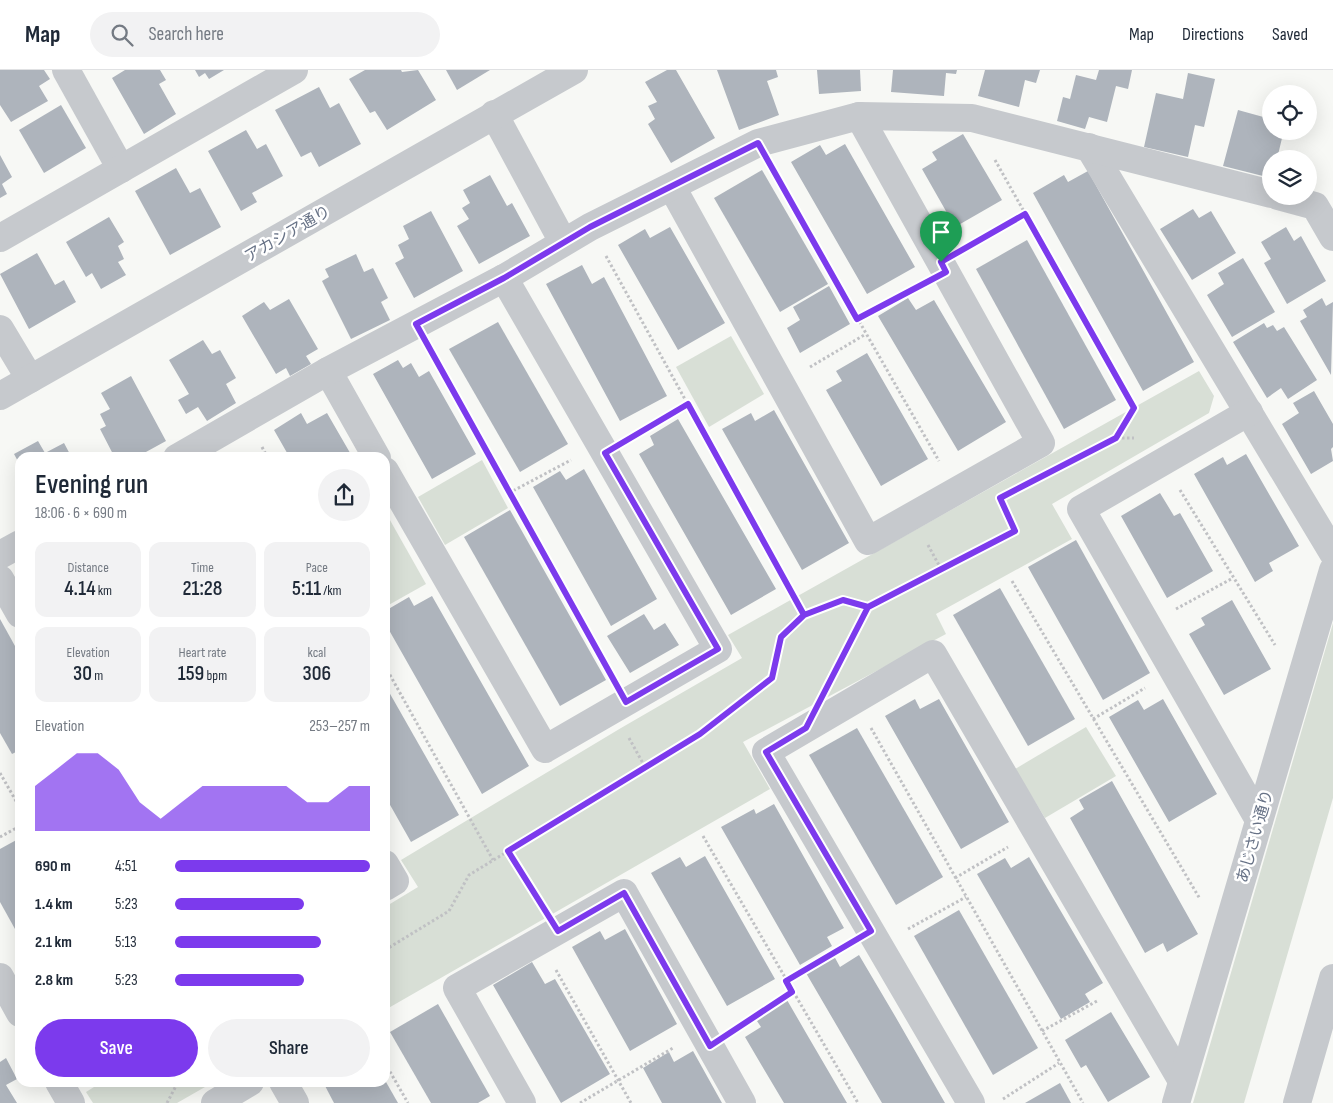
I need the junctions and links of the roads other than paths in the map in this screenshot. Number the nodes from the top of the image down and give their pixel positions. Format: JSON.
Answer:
{"nodes":[{"id":1,"x":66,"y":70,"type":"edge"},
{"id":2,"x":574,"y":70,"type":"edge"},
{"id":3,"x":285,"y":72,"type":"edge"},
{"id":4,"x":494,"y":114,"type":"junction"},
{"id":5,"x":859,"y":116,"type":"junction"},
{"id":6,"x":1089,"y":147,"type":"junction"},
{"id":7,"x":121,"y":169,"type":"junction"},
{"id":8,"x":672,"y":187,"type":"junction"},
{"id":9,"x":1262,"y":192,"type":"edge"},
{"id":10,"x":1311,"y":205,"type":"edge"},
{"id":11,"x":1333,"y":237,"type":"edge"},
{"id":12,"x":0,"y":238,"type":"edge"},
{"id":13,"x":563,"y":242,"type":"junction"},
{"id":14,"x":504,"y":278,"type":"junction"},
{"id":15,"x":0,"y":329,"type":"edge"},
{"id":16,"x":328,"y":371,"type":"junction"},
{"id":17,"x":30,"y":380,"type":"junction"},
{"id":18,"x":0,"y":396,"type":"edge"},
{"id":19,"x":1249,"y":412,"type":"junction"},
{"id":20,"x":187,"y":452,"type":"edge"},
{"id":21,"x":374,"y":452,"type":"edge"},
{"id":22,"x":390,"y":480,"type":"edge"},
{"id":23,"x":15,"y":547,"type":"edge"},
{"id":24,"x":1333,"y":553,"type":"edge"},
{"id":25,"x":0,"y":555,"type":"edge"},
{"id":26,"x":1333,"y":570,"type":"edge"},
{"id":27,"x":0,"y":579,"type":"edge"},
{"id":28,"x":15,"y":605,"type":"edge"},
{"id":29,"x":1259,"y":820,"type":"junction"},
{"id":30,"x":390,"y":872,"type":"edge"},
{"id":31,"x":390,"y":884,"type":"edge"},
{"id":32,"x":0,"y":978,"type":"edge"},
{"id":33,"x":1333,"y":978,"type":"edge"},
{"id":34,"x":15,"y":1004,"type":"edge"},
{"id":35,"x":62,"y":1087,"type":"edge"},
{"id":36,"x":242,"y":1087,"type":"edge"},
{"id":37,"x":286,"y":1087,"type":"edge"},
{"id":38,"x":1179,"y":1092,"type":"edge"},
{"id":39,"x":71,"y":1103,"type":"edge"},
{"id":40,"x":215,"y":1103,"type":"edge"},
{"id":41,"x":294,"y":1103,"type":"edge"},
{"id":42,"x":522,"y":1103,"type":"edge"},
{"id":43,"x":742,"y":1103,"type":"edge"},
{"id":44,"x":971,"y":1103,"type":"edge"},
{"id":45,"x":1297,"y":1103,"type":"edge"}],
"edges":[{"from":1,"to":7,"type":"street"},
{"from":2,"to":4,"type":"street","name":"アカシア通り"},
{"from":3,"to":7,"type":"street"},
{"from":4,"to":13,"type":"street"},
{"from":4,"to":17,"type":"street","name":"アカシア通り"},
{"from":5,"to":6,"type":"street"},
{"from":5,"to":8,"type":"street"},
{"from":5,"to":8,"type":"street"},
{"from":6,"to":9,"type":"street"},
{"from":6,"to":19,"type":"street"},
{"from":7,"to":12,"type":"street"},
{"from":8,"to":13,"type":"street"},
{"from":10,"to":11,"type":"street"},
{"from":13,"to":14,"type":"street"},
{"from":14,"to":16,"type":"street"},
{"from":14,"to":22,"type":"street"},
{"from":15,"to":17,"type":"street"},
{"from":16,"to":20,"type":"street"},
{"from":16,"to":21,"type":"street"},
{"from":17,"to":18,"type":"street","name":"アカシア通り"},
{"from":19,"to":24,"type":"street"},
{"from":19,"to":29,"type":"street"},
{"from":23,"to":25,"type":"street"},
{"from":26,"to":29,"type":"street","name":"あじさい通り"},
{"from":27,"to":28,"type":"street"},
{"from":29,"to":38,"type":"street","name":"あじさい通り"},
{"from":30,"to":31,"type":"street"},
{"from":32,"to":34,"type":"street"},
{"from":33,"to":45,"type":"street"},
{"from":35,"to":39,"type":"street"},
{"from":36,"to":40,"type":"street"},
{"from":37,"to":41,"type":"street"},
{"from":38,"to":44,"type":"street"},
{"from":42,"to":43,"type":"street"}]}
